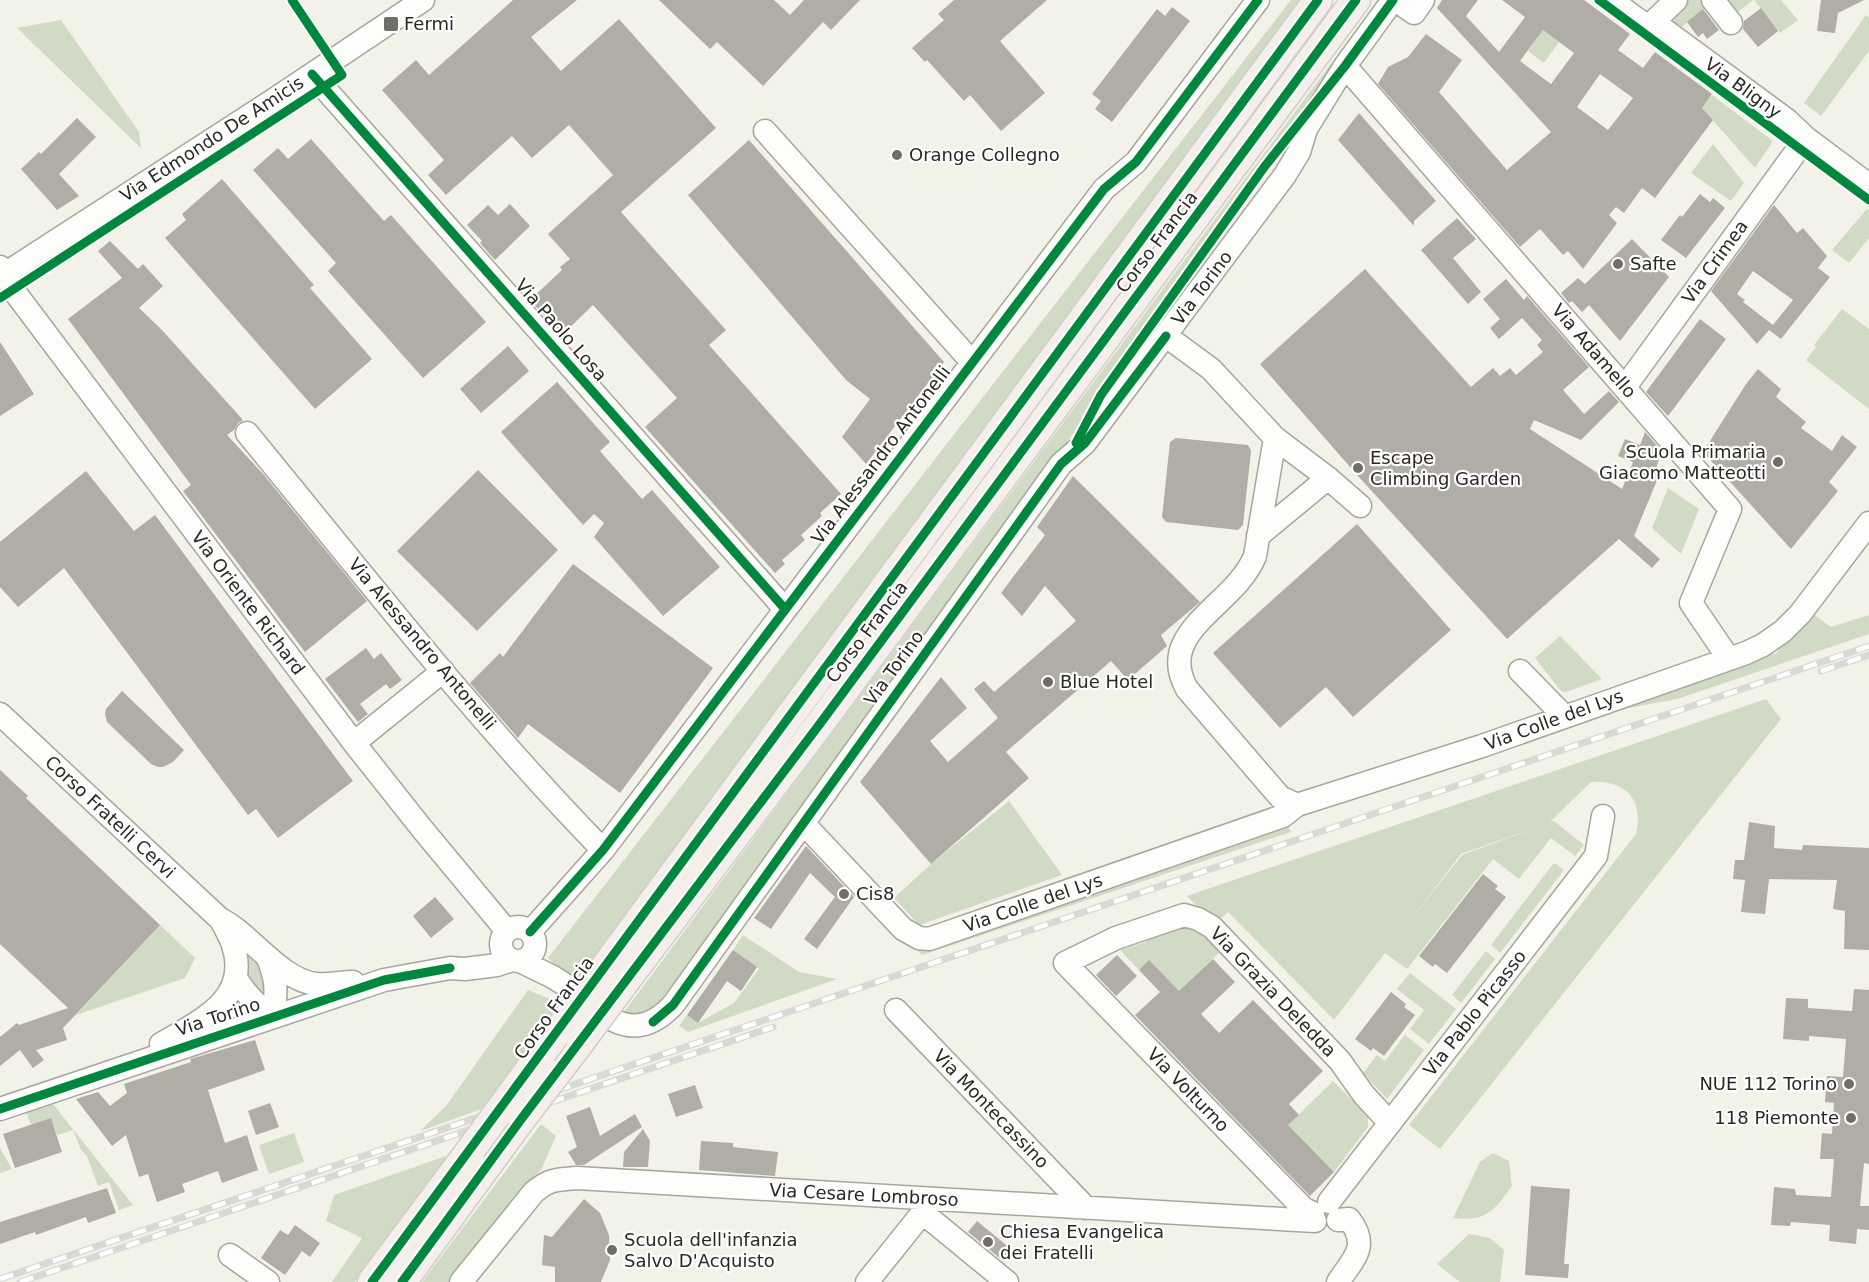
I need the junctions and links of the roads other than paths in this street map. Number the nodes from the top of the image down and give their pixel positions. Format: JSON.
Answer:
{"nodes":[{"id":1,"x":423,"y":0,"type":"edge"},
{"id":2,"x":1258,"y":0,"type":"edge"},
{"id":3,"x":1318,"y":0,"type":"edge"},
{"id":4,"x":1356,"y":0,"type":"edge"},
{"id":5,"x":1611,"y":0,"type":"edge"},
{"id":6,"x":1676,"y":0,"type":"edge"},
{"id":7,"x":1713,"y":0,"type":"edge"},
{"id":8,"x":1407,"y":3,"type":"edge"},
{"id":9,"x":1731,"y":23,"type":"dead end"},
{"id":10,"x":1647,"y":27,"type":"junction"},
{"id":11,"x":1345,"y":66,"type":"junction"},
{"id":12,"x":312,"y":74,"type":"junction"},
{"id":13,"x":765,"y":131,"type":"dead end"},
{"id":14,"x":1806,"y":138,"type":"junction"},
{"id":15,"x":1869,"y":185,"type":"edge"},
{"id":16,"x":2,"y":272,"type":"edge"},
{"id":17,"x":1166,"y":336,"type":"junction"},
{"id":18,"x":972,"y":362,"type":"junction"},
{"id":19,"x":1625,"y":387,"type":"junction"},
{"id":20,"x":247,"y":434,"type":"dead end"},
{"id":21,"x":1275,"y":438,"type":"junction"},
{"id":22,"x":1328,"y":478,"type":"junction"},
{"id":23,"x":1360,"y":506,"type":"dead end"},
{"id":24,"x":1869,"y":523,"type":"edge"},
{"id":25,"x":1258,"y":536,"type":"junction"},
{"id":26,"x":785,"y":609,"type":"junction"},
{"id":27,"x":1729,"y":659,"type":"junction"},
{"id":28,"x":443,"y":671,"type":"junction"},
{"id":29,"x":1520,"y":671,"type":"dead end"},
{"id":30,"x":0,"y":714,"type":"edge"},
{"id":31,"x":1564,"y":716,"type":"junction"},
{"id":32,"x":354,"y":743,"type":"junction"},
{"id":33,"x":1297,"y":805,"type":"junction"},
{"id":34,"x":1603,"y":816,"type":"dead end"},
{"id":35,"x":804,"y":824,"type":"junction"},
{"id":36,"x":603,"y":850,"type":"junction"},
{"id":37,"x":220,"y":919,"type":"junction"},
{"id":38,"x":531,"y":932,"type":"junction"},
{"id":39,"x":505,"y":935,"type":"junction"},
{"id":40,"x":267,"y":956,"type":"junction"},
{"id":41,"x":516,"y":961,"type":"junction"},
{"id":42,"x":1065,"y":963,"type":"joint"},
{"id":43,"x":622,"y":966,"type":"junction"},
{"id":44,"x":450,"y":968,"type":"junction"},
{"id":45,"x":236,"y":978,"type":"junction"},
{"id":46,"x":384,"y":980,"type":"junction"},
{"id":47,"x":570,"y":988,"type":"dead end"},
{"id":48,"x":896,"y":1010,"type":"dead end"},
{"id":49,"x":273,"y":1017,"type":"junction"},
{"id":50,"x":613,"y":1020,"type":"dead end"},
{"id":51,"x":128,"y":1064,"type":"junction"},
{"id":52,"x":0,"y":1109,"type":"edge"},
{"id":53,"x":1390,"y":1123,"type":"junction"},
{"id":54,"x":928,"y":1206,"type":"junction"},
{"id":55,"x":1086,"y":1208,"type":"junction"},
{"id":56,"x":1324,"y":1214,"type":"junction"},
{"id":57,"x":230,"y":1255,"type":"dead end"},
{"id":58,"x":268,"y":1282,"type":"edge"},
{"id":59,"x":372,"y":1282,"type":"edge"},
{"id":60,"x":402,"y":1282,"type":"edge"},
{"id":61,"x":461,"y":1282,"type":"edge"},
{"id":62,"x":867,"y":1282,"type":"edge"},
{"id":63,"x":1007,"y":1282,"type":"edge"},
{"id":64,"x":1338,"y":1282,"type":"edge"}],
"edges":[{"from":1,"to":12,"type":"street","name":"Via Edmondo De Amicis"},
{"from":2,"to":18,"type":"street","name":"Via Alessandro Antonelli"},
{"from":3,"to":43,"type":"main road","name":"Corso Francia"},
{"from":4,"to":43,"type":"main road","name":"Corso Francia"},
{"from":5,"to":10,"type":"street","name":"Via Bligny"},
{"from":6,"to":10,"type":"street"},
{"from":7,"to":9,"type":"street"},
{"from":8,"to":11,"type":"street","name":"Via Torino"},
{"from":10,"to":14,"type":"street","name":"Via Bligny"},
{"from":11,"to":17,"type":"street","name":"Via Torino"},
{"from":11,"to":19,"type":"street","name":"Via Adamello"},
{"from":12,"to":16,"type":"street","name":"Via Edmondo De Amicis"},
{"from":12,"to":26,"type":"street","name":"Via Paolo Losa"},
{"from":13,"to":18,"type":"street","name":"Via Alessandro Antonelli"},
{"from":14,"to":15,"type":"street","name":"Via Bligny"},
{"from":14,"to":19,"type":"street","name":"Via Crimea"},
{"from":16,"to":32,"type":"street","name":"Via Oriente Richard"},
{"from":17,"to":21,"type":"street"},
{"from":17,"to":35,"type":"street","name":"Via Torino"},
{"from":18,"to":26,"type":"street","name":"Via Alessandro Antonelli"},
{"from":19,"to":27,"type":"street","name":"Via Adamello"},
{"from":20,"to":28,"type":"street","name":"Via Alessandro Antonelli"},
{"from":21,"to":22,"type":"street"},
{"from":21,"to":25,"type":"street"},
{"from":22,"to":23,"type":"street"},
{"from":22,"to":25,"type":"street"},
{"from":24,"to":27,"type":"street","name":"Via Colle del Lys"},
{"from":25,"to":33,"type":"street"},
{"from":26,"to":36,"type":"street","name":"Via Alessandro Antonelli"},
{"from":27,"to":31,"type":"street","name":"Via Colle del Lys"},
{"from":28,"to":32,"type":"street"},
{"from":28,"to":36,"type":"street","name":"Via Alessandro Antonelli"},
{"from":29,"to":31,"type":"street"},
{"from":30,"to":37,"type":"street","name":"Corso Fratelli Cervi"},
{"from":31,"to":33,"type":"street","name":"Via Colle del Lys"},
{"from":32,"to":39,"type":"street","name":"Via Oriente Richard"},
{"from":33,"to":35,"type":"street","name":"Via Colle del Lys"},
{"from":34,"to":53,"type":"street","name":"Via Pablo Picasso"},
{"from":35,"to":50,"type":"street","name":"Via Torino"},
{"from":36,"to":38,"type":"street","name":"Via Alessandro Antonelli"},
{"from":37,"to":40,"type":"street","name":"Corso Fratelli Cervi"},
{"from":37,"to":45,"type":"street","name":"Corso Fratelli Cervi"},
{"from":38,"to":39,"type":"street"},
{"from":38,"to":41,"type":"street"},
{"from":39,"to":41,"type":"street"},
{"from":39,"to":44,"type":"street","name":"Via Torino"},
{"from":40,"to":46,"type":"street","name":"Corso Fratelli Cervi"},
{"from":40,"to":49,"type":"street","name":"Corso Fratelli Cervi"},
{"from":41,"to":44,"type":"street","name":"Via Torino"},
{"from":41,"to":47,"type":"street"},
{"from":42,"to":53,"type":"street","name":"Via Grazia Deledda"},
{"from":42,"to":56,"type":"street","name":"Via Volturno"},
{"from":43,"to":59,"type":"main road","name":"Corso Francia","bridge":true},
{"from":43,"to":60,"type":"main road","name":"Corso Francia","bridge":true},
{"from":44,"to":46,"type":"street","name":"Via Torino"},
{"from":45,"to":49,"type":"street"},
{"from":45,"to":51,"type":"street"},
{"from":46,"to":49,"type":"street","name":"Via Torino"},
{"from":48,"to":55,"type":"street","name":"Via Montecassino"},
{"from":49,"to":51,"type":"street","name":"Via Torino"},
{"from":51,"to":52,"type":"street","name":"Via Torino"},
{"from":53,"to":56,"type":"street","name":"Via Pablo Picasso"},
{"from":54,"to":55,"type":"street","name":"Via Cesare Lombroso"},
{"from":54,"to":61,"type":"street","name":"Via Cesare Lombroso"},
{"from":54,"to":62,"type":"street"},
{"from":54,"to":63,"type":"street"},
{"from":55,"to":56,"type":"street","name":"Via Cesare Lombroso"},
{"from":56,"to":64,"type":"street","name":"Via Volturno"},
{"from":57,"to":58,"type":"street"}]}
